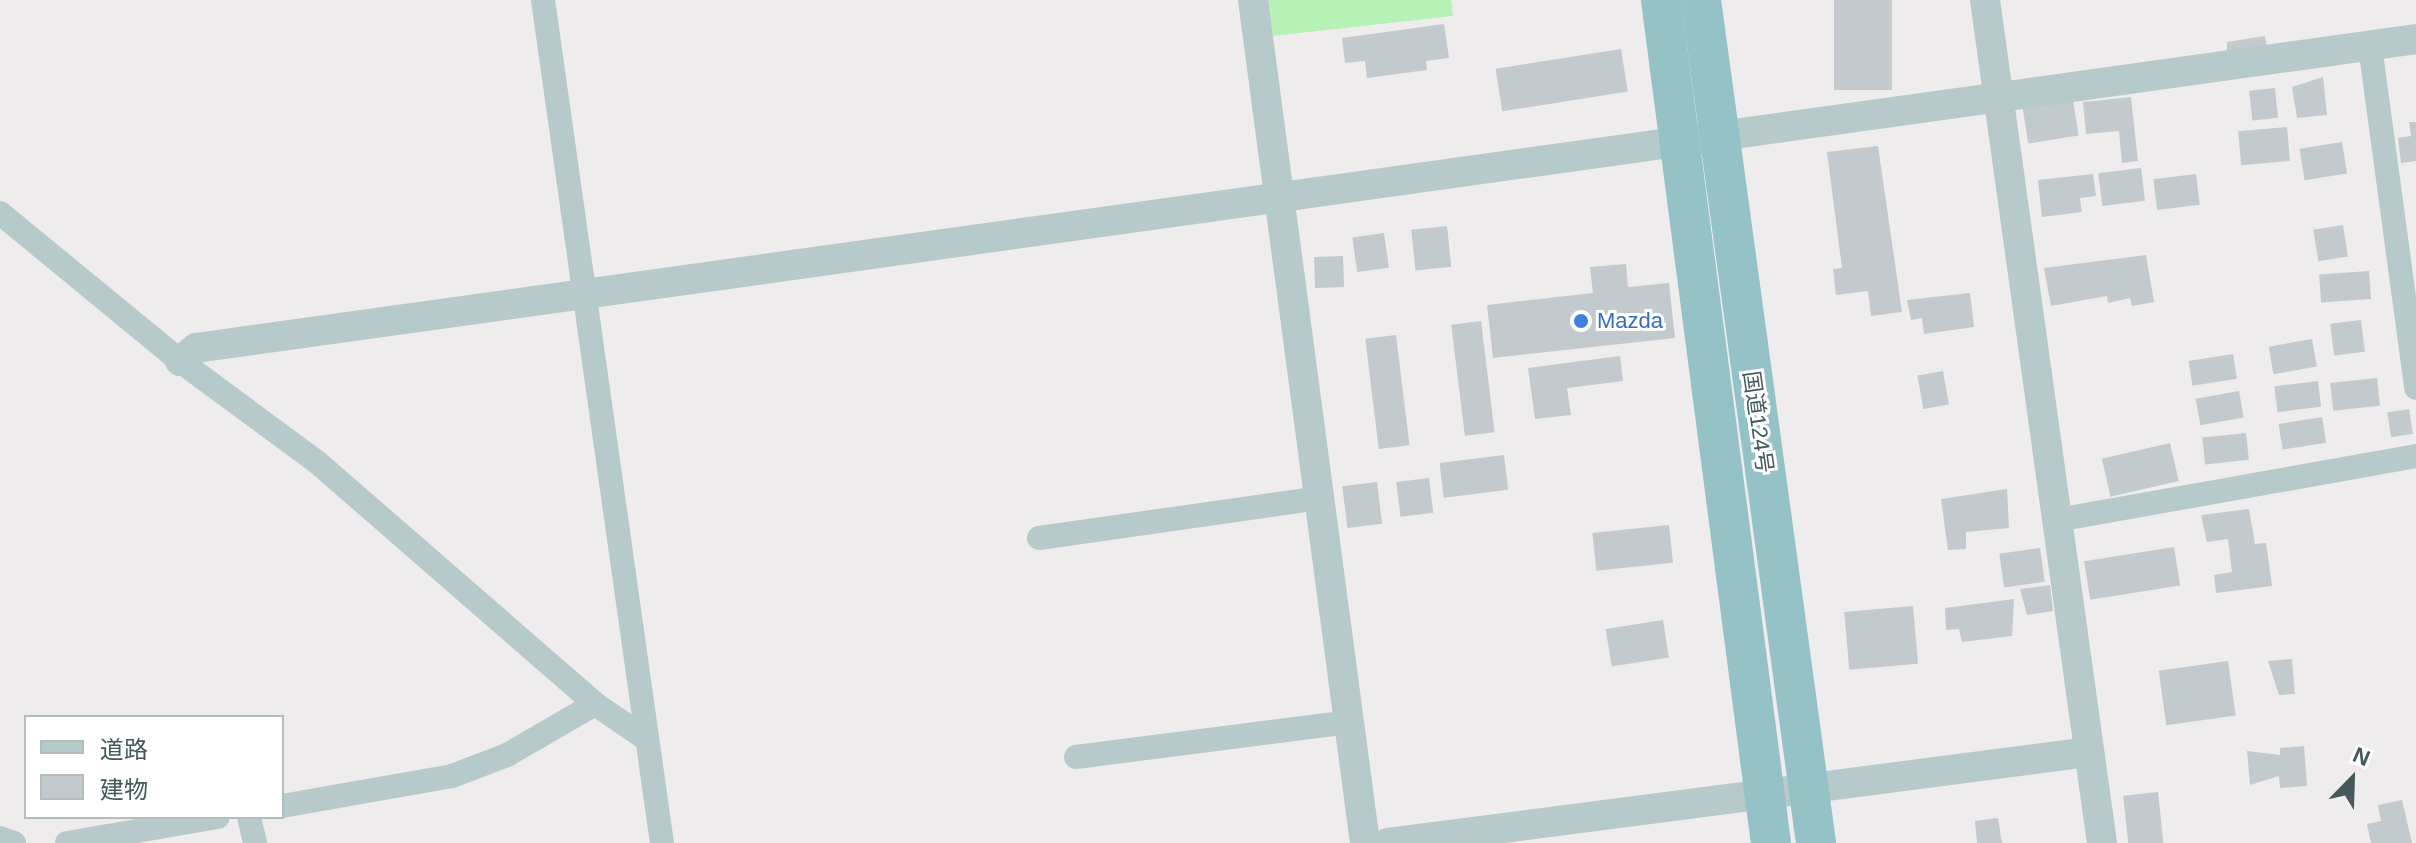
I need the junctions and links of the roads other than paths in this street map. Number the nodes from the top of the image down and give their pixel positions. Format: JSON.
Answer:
{"nodes":[{"id":1,"x":543,"y":0,"type":"edge"},
{"id":2,"x":1253,"y":0,"type":"edge"},
{"id":3,"x":1661,"y":0,"type":"edge"},
{"id":4,"x":1701,"y":0,"type":"edge"},
{"id":5,"x":1985,"y":0,"type":"edge"},
{"id":6,"x":2416,"y":39,"type":"edge"},
{"id":7,"x":2370,"y":46,"type":"junction"},
{"id":8,"x":1999,"y":96,"type":"junction"},
{"id":9,"x":1719,"y":135,"type":"junction"},
{"id":10,"x":1679,"y":141,"type":"junction"},
{"id":11,"x":1280,"y":201,"type":"junction"},
{"id":12,"x":0,"y":213,"type":"edge"},
{"id":13,"x":590,"y":297,"type":"junction"},
{"id":14,"x":180,"y":361,"type":"junction"},
{"id":15,"x":2416,"y":388,"type":"edge"},
{"id":16,"x":2416,"y":456,"type":"edge"},
{"id":17,"x":1319,"y":498,"type":"junction"},
{"id":18,"x":2057,"y":520,"type":"junction"},
{"id":19,"x":1039,"y":538,"type":"dead end"},
{"id":20,"x":595,"y":704,"type":"junction"},
{"id":21,"x":1349,"y":722,"type":"junction"},
{"id":22,"x":645,"y":738,"type":"junction"},
{"id":23,"x":2089,"y":752,"type":"junction"},
{"id":24,"x":1076,"y":757,"type":"dead end"},
{"id":25,"x":1809,"y":790,"type":"junction"},
{"id":26,"x":1764,"y":794,"type":"junction"},
{"id":27,"x":284,"y":806,"type":"edge"},
{"id":28,"x":206,"y":819,"type":"edge"},
{"id":29,"x":249,"y":819,"type":"edge"},
{"id":30,"x":0,"y":838,"type":"edge"},
{"id":31,"x":14,"y":843,"type":"edge"},
{"id":32,"x":67,"y":843,"type":"edge"},
{"id":33,"x":255,"y":843,"type":"edge"},
{"id":34,"x":662,"y":843,"type":"edge"},
{"id":35,"x":1365,"y":843,"type":"edge"},
{"id":36,"x":1388,"y":843,"type":"edge"},
{"id":37,"x":1771,"y":843,"type":"edge"},
{"id":38,"x":1816,"y":843,"type":"edge"},
{"id":39,"x":2102,"y":843,"type":"edge"}],
"edges":[{"from":1,"to":13,"type":"street"},
{"from":2,"to":11,"type":"street"},
{"from":3,"to":10,"type":"highway","name":"国道124号"},
{"from":4,"to":9,"type":"highway","name":"国道124号"},
{"from":5,"to":8,"type":"street"},
{"from":6,"to":7,"type":"street"},
{"from":7,"to":8,"type":"street"},
{"from":7,"to":15,"type":"street"},
{"from":8,"to":9,"type":"street"},
{"from":8,"to":18,"type":"street"},
{"from":9,"to":10,"type":"street"},
{"from":9,"to":25,"type":"highway","name":"国道124号"},
{"from":10,"to":11,"type":"street"},
{"from":10,"to":26,"type":"highway","name":"国道124号"},
{"from":11,"to":13,"type":"street"},
{"from":11,"to":17,"type":"street"},
{"from":12,"to":14,"type":"street"},
{"from":13,"to":14,"type":"street"},
{"from":13,"to":22,"type":"street"},
{"from":14,"to":20,"type":"street"},
{"from":16,"to":18,"type":"street"},
{"from":17,"to":19,"type":"street"},
{"from":17,"to":21,"type":"street"},
{"from":18,"to":23,"type":"street"},
{"from":20,"to":22,"type":"street"},
{"from":20,"to":27,"type":"street"},
{"from":21,"to":24,"type":"street"},
{"from":21,"to":35,"type":"street"},
{"from":22,"to":34,"type":"street"},
{"from":23,"to":25,"type":"street"},
{"from":23,"to":39,"type":"street"},
{"from":25,"to":26,"type":"street"},
{"from":25,"to":38,"type":"highway","name":"国道124号"},
{"from":26,"to":36,"type":"street"},
{"from":26,"to":37,"type":"highway","name":"国道124号"},
{"from":28,"to":32,"type":"street"},
{"from":29,"to":33,"type":"street"},
{"from":30,"to":31,"type":"street"}]}
